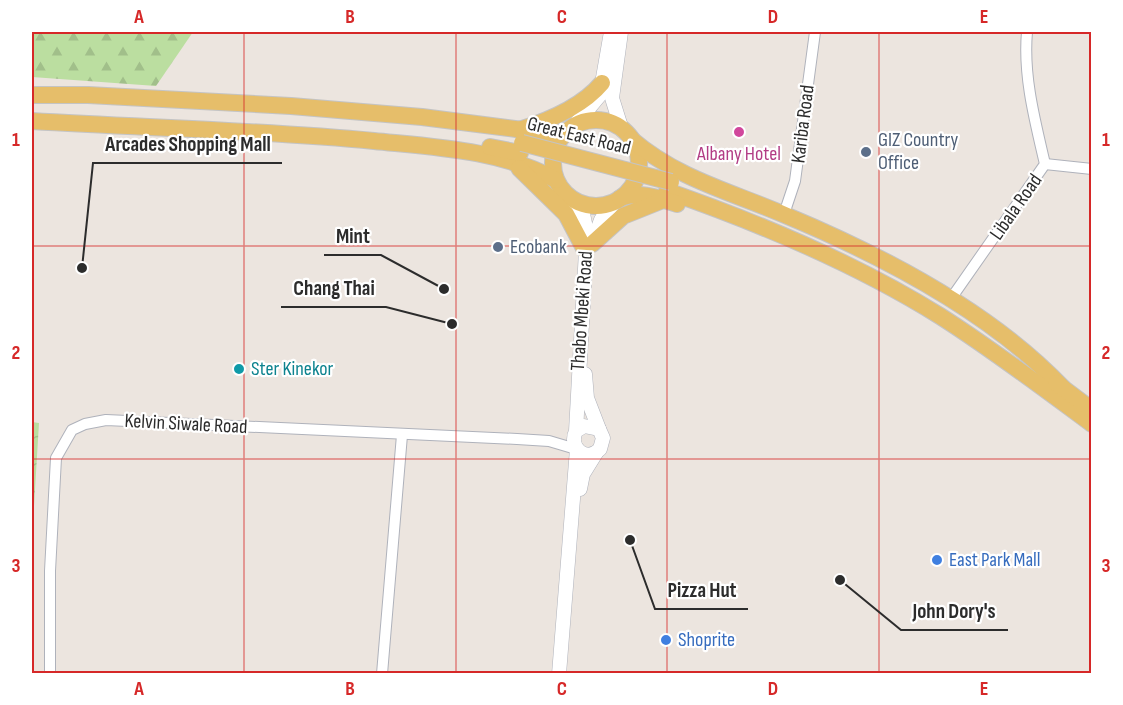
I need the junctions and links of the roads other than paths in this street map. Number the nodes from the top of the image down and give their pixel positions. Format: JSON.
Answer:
{"nodes":[{"id":1,"x":611,"y":32,"type":"edge"},
{"id":2,"x":621,"y":32,"type":"edge"},
{"id":3,"x":815,"y":32,"type":"edge"},
{"id":4,"x":1027,"y":32,"type":"edge"},
{"id":5,"x":602,"y":83,"type":"junction"},
{"id":6,"x":32,"y":95,"type":"edge"},
{"id":7,"x":32,"y":101,"type":"edge"},
{"id":8,"x":32,"y":115,"type":"edge"},
{"id":9,"x":32,"y":121,"type":"edge"},
{"id":10,"x":569,"y":131,"type":"junction"},
{"id":11,"x":626,"y":134,"type":"junction"},
{"id":12,"x":519,"y":148,"type":"junction"},
{"id":13,"x":1045,"y":164,"type":"junction"},
{"id":14,"x":1092,"y":169,"type":"edge"},
{"id":15,"x":556,"y":180,"type":"junction"},
{"id":16,"x":667,"y":191,"type":"junction"},
{"id":17,"x":569,"y":197,"type":"junction"},
{"id":18,"x":618,"y":200,"type":"junction"},
{"id":19,"x":784,"y":214,"type":"junction"},
{"id":20,"x":588,"y":247,"type":"junction"},
{"id":21,"x":950,"y":300,"type":"junction"},
{"id":22,"x":1060,"y":393,"type":"junction"},
{"id":23,"x":1092,"y":410,"type":"edge"},
{"id":24,"x":1092,"y":424,"type":"edge"},
{"id":25,"x":599,"y":429,"type":"junction"},
{"id":26,"x":575,"y":433,"type":"junction"},
{"id":27,"x":402,"y":435,"type":"junction"},
{"id":28,"x":549,"y":441,"type":"junction"},
{"id":29,"x":576,"y":449,"type":"junction"},
{"id":30,"x":596,"y":453,"type":"junction"},
{"id":31,"x":569,"y":531,"type":"junction"},
{"id":32,"x":50,"y":674,"type":"edge"},
{"id":33,"x":382,"y":674,"type":"edge"},
{"id":34,"x":559,"y":674,"type":"edge"}],
"edges":[{"from":1,"to":5,"type":"main road"},
{"from":2,"to":11,"type":"main road"},
{"from":3,"to":19,"type":"street","name":"Kariba Road"},
{"from":4,"to":13,"type":"street","name":"Libala Road"},
{"from":5,"to":10,"type":"main road"},
{"from":5,"to":12,"type":"main road"},
{"from":6,"to":12,"type":"main road","name":"Great East Road"},
{"from":7,"to":12,"type":"main road","name":"Great East Road"},
{"from":8,"to":12,"type":"main road","name":"Great East Road"},
{"from":9,"to":12,"type":"main road","name":"Great East Road"},
{"from":10,"to":11,"type":"main road"},
{"from":10,"to":12,"type":"main road","name":"Great East Road"},
{"from":10,"to":15,"type":"main road"},
{"from":11,"to":18,"type":"main road"},
{"from":11,"to":19,"type":"main road","name":"Great East Road"},
{"from":12,"to":15,"type":"main road","name":"Great East Road"},
{"from":12,"to":16,"type":"main road","name":"Great East Road"},
{"from":12,"to":20,"type":"main road"},
{"from":13,"to":14,"type":"street"},
{"from":13,"to":21,"type":"street","name":"Libala Road"},
{"from":15,"to":17,"type":"main road"},
{"from":16,"to":18,"type":"main road","name":"Great East Road"},
{"from":16,"to":20,"type":"main road"},
{"from":16,"to":22,"type":"main road","name":"Great East Road"},
{"from":17,"to":18,"type":"main road"},
{"from":17,"to":20,"type":"main road","name":"Thabo Mbeki Road"},
{"from":18,"to":20,"type":"main road","name":"Thabo Mbeki Road"},
{"from":19,"to":21,"type":"main road","name":"Great East Road"},
{"from":20,"to":25,"type":"main road","name":"Thabo Mbeki Road"},
{"from":20,"to":26,"type":"main road","name":"Thabo Mbeki Road"},
{"from":21,"to":22,"type":"main road","name":"Great East Road"},
{"from":22,"to":23,"type":"main road","name":"Great East Road"},
{"from":22,"to":24,"type":"main road","name":"Great East Road"},
{"from":25,"to":26,"type":"main road"},
{"from":25,"to":30,"type":"main road","name":"Thabo Mbeki Road"},
{"from":26,"to":28,"type":"street","name":"Kelvin Siwale Road"},
{"from":26,"to":29,"type":"main road","name":"Thabo Mbeki Road"},
{"from":27,"to":28,"type":"street","name":"Kelvin Siwale Road"},
{"from":27,"to":32,"type":"street","name":"Kelvin Siwale Road"},
{"from":27,"to":33,"type":"street"},
{"from":28,"to":29,"type":"street","name":"Kelvin Siwale Road"},
{"from":29,"to":30,"type":"main road"},
{"from":29,"to":31,"type":"main road","name":"Thabo Mbeki Road"},
{"from":30,"to":31,"type":"main road","name":"Thabo Mbeki Road"},
{"from":31,"to":34,"type":"main road","name":"Thabo Mbeki Road"}]}
